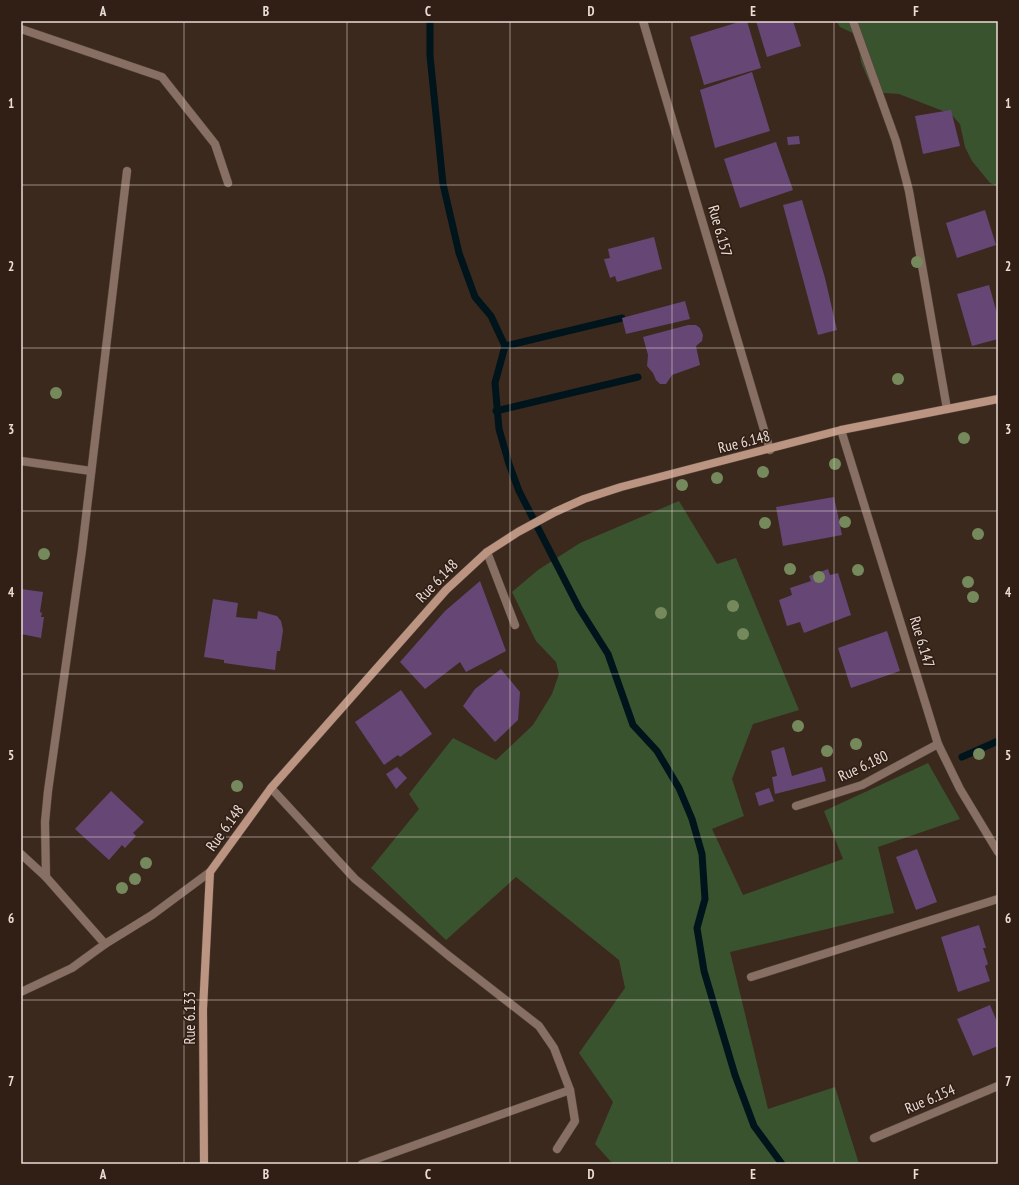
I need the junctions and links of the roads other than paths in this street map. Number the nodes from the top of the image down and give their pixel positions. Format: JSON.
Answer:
{"nodes":[{"id":1,"x":643,"y":21,"type":"edge"},
{"id":2,"x":852,"y":21,"type":"edge"},
{"id":3,"x":21,"y":29,"type":"edge"},
{"id":4,"x":127,"y":171,"type":"dead end"},
{"id":5,"x":228,"y":183,"type":"dead end"},
{"id":6,"x":998,"y":399,"type":"edge"},
{"id":7,"x":947,"y":409,"type":"junction"},
{"id":8,"x":841,"y":430,"type":"junction"},
{"id":9,"x":770,"y":450,"type":"junction"},
{"id":10,"x":21,"y":460,"type":"edge"},
{"id":11,"x":91,"y":471,"type":"junction"},
{"id":12,"x":487,"y":552,"type":"junction"},
{"id":13,"x":515,"y":625,"type":"dead end"},
{"id":14,"x":938,"y":744,"type":"junction"},
{"id":15,"x":271,"y":788,"type":"junction"},
{"id":16,"x":796,"y":806,"type":"dead end"},
{"id":17,"x":998,"y":852,"type":"edge"},
{"id":18,"x":21,"y":854,"type":"edge"},
{"id":19,"x":210,"y":872,"type":"junction"},
{"id":20,"x":46,"y":877,"type":"junction"},
{"id":21,"x":998,"y":899,"type":"edge"},
{"id":22,"x":105,"y":944,"type":"junction"},
{"id":23,"x":751,"y":977,"type":"dead end"},
{"id":24,"x":21,"y":992,"type":"edge"},
{"id":25,"x":998,"y":1086,"type":"edge"},
{"id":26,"x":570,"y":1090,"type":"junction"},
{"id":27,"x":874,"y":1138,"type":"dead end"},
{"id":28,"x":557,"y":1149,"type":"dead end"},
{"id":29,"x":204,"y":1164,"type":"edge"},
{"id":30,"x":362,"y":1164,"type":"edge"}],
"edges":[{"from":1,"to":9,"type":"street","name":"Rue 6.157"},
{"from":2,"to":7,"type":"street"},
{"from":3,"to":5,"type":"street"},
{"from":4,"to":11,"type":"street"},
{"from":6,"to":7,"type":"street","name":"Rue 6.148"},
{"from":7,"to":8,"type":"street","name":"Rue 6.148"},
{"from":8,"to":9,"type":"street","name":"Rue 6.148"},
{"from":8,"to":14,"type":"street","name":"Rue 6.147"},
{"from":9,"to":12,"type":"street","name":"Rue 6.148"},
{"from":10,"to":11,"type":"street"},
{"from":11,"to":20,"type":"street"},
{"from":12,"to":13,"type":"street"},
{"from":12,"to":15,"type":"street","name":"Rue 6.148"},
{"from":14,"to":16,"type":"street","name":"Rue 6.180"},
{"from":14,"to":17,"type":"street","name":"Rue 6.147"},
{"from":15,"to":19,"type":"street","name":"Rue 6.148"},
{"from":15,"to":26,"type":"street"},
{"from":18,"to":20,"type":"street"},
{"from":19,"to":22,"type":"street","name":"Rue 6.148"},
{"from":19,"to":29,"type":"street","name":"Rue 6.133"},
{"from":20,"to":22,"type":"street"},
{"from":21,"to":23,"type":"street"},
{"from":22,"to":24,"type":"street","name":"Rue 6.148"},
{"from":25,"to":27,"type":"street","name":"Rue 6.154"},
{"from":26,"to":28,"type":"street"},
{"from":26,"to":30,"type":"street"}]}
